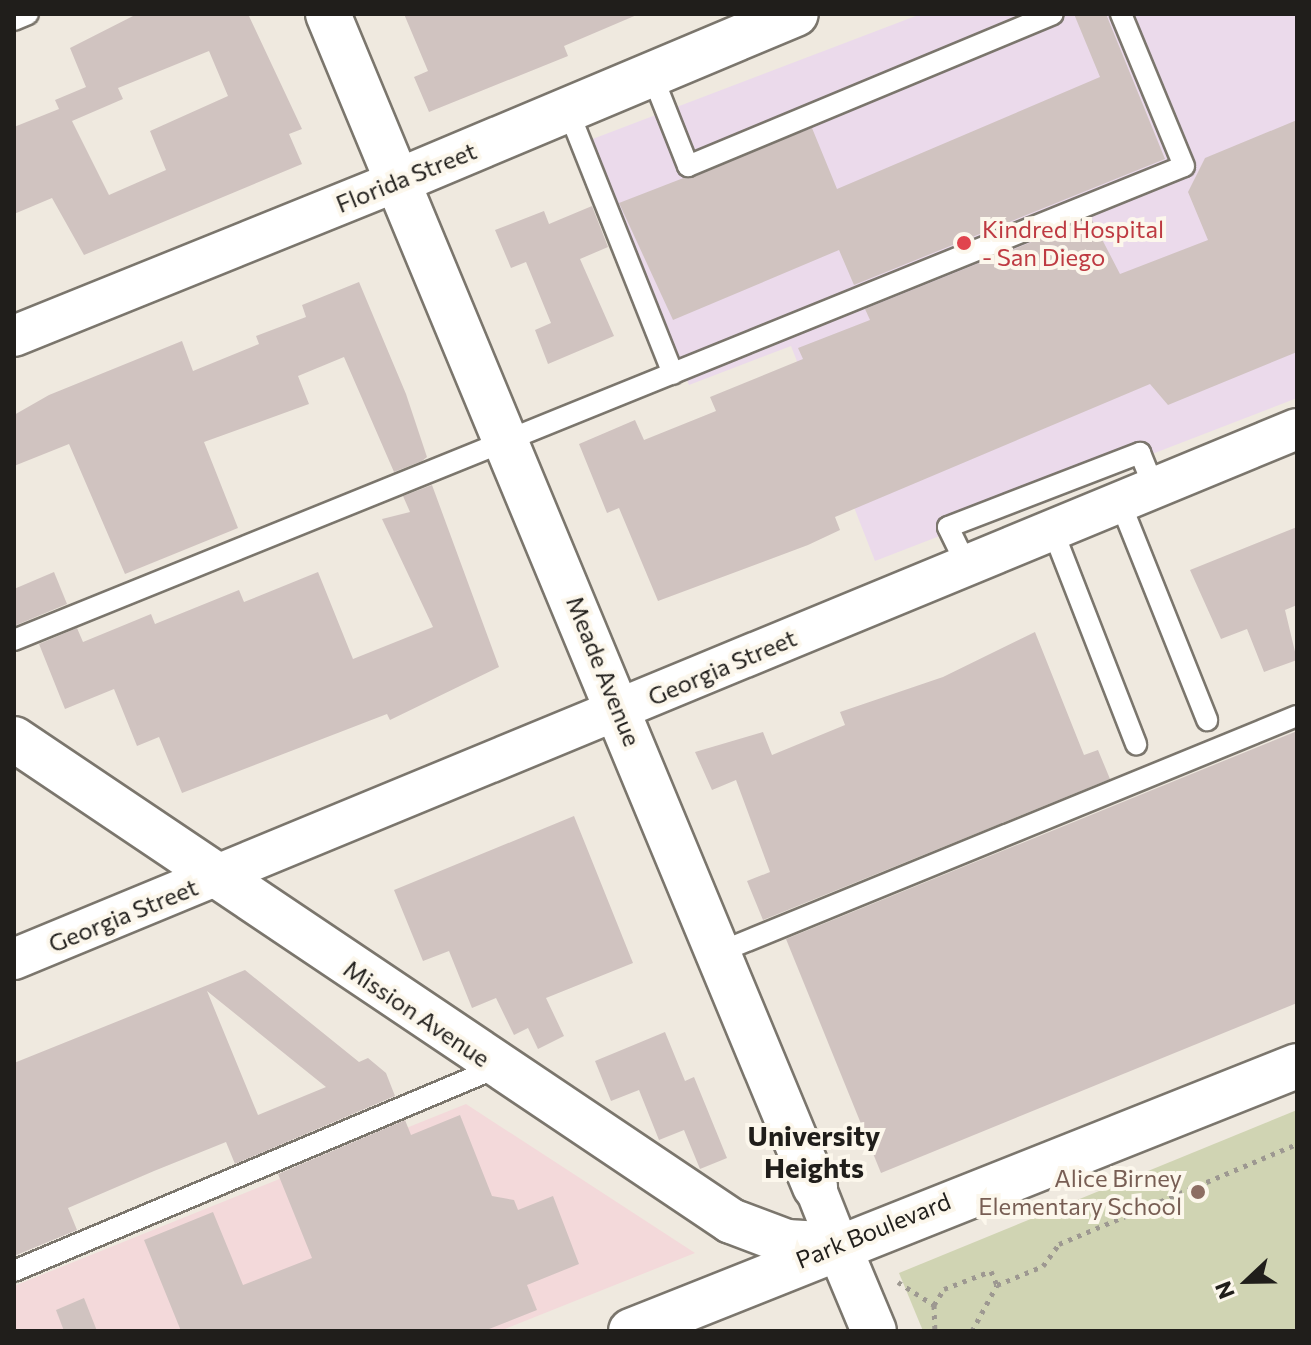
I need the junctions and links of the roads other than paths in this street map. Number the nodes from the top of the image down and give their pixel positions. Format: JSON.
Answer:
{"nodes":[{"id":1,"x":28,"y":14,"type":"edge"},
{"id":2,"x":328,"y":14,"type":"edge"},
{"id":3,"x":796,"y":14,"type":"edge"},
{"id":4,"x":1053,"y":14,"type":"edge"},
{"id":5,"x":1121,"y":14,"type":"edge"},
{"id":6,"x":14,"y":20,"type":"edge"},
{"id":7,"x":652,"y":75,"type":"junction"},
{"id":8,"x":568,"y":110,"type":"junction"},
{"id":9,"x":403,"y":179,"type":"junction"},
{"id":10,"x":14,"y":336,"type":"edge"},
{"id":11,"x":673,"y":374,"type":"junction"},
{"id":12,"x":1297,"y":429,"type":"edge"},
{"id":13,"x":509,"y":441,"type":"junction"},
{"id":14,"x":1137,"y":495,"type":"junction"},
{"id":15,"x":1053,"y":531,"type":"junction"},
{"id":16,"x":967,"y":566,"type":"junction"},
{"id":17,"x":14,"y":640,"type":"edge"},
{"id":18,"x":620,"y":710,"type":"junction"},
{"id":19,"x":1297,"y":716,"type":"edge"},
{"id":20,"x":1207,"y":720,"type":"dead end"},
{"id":21,"x":14,"y":739,"type":"edge"},
{"id":22,"x":1136,"y":744,"type":"dead end"},
{"id":23,"x":216,"y":877,"type":"junction"},
{"id":24,"x":720,"y":952,"type":"junction"},
{"id":25,"x":14,"y":959,"type":"edge"},
{"id":26,"x":1297,"y":1066,"type":"edge"},
{"id":27,"x":498,"y":1067,"type":"junction"},
{"id":28,"x":815,"y":1187,"type":"joint"},
{"id":29,"x":838,"y":1245,"type":"junction"},
{"id":30,"x":14,"y":1271,"type":"edge"},
{"id":31,"x":631,"y":1331,"type":"edge"},
{"id":32,"x":874,"y":1331,"type":"edge"}],
"edges":[{"from":1,"to":6,"type":"lane"},
{"from":2,"to":9,"type":"street","name":"Meade Avenue"},
{"from":3,"to":7,"type":"street","name":"Florida Street"},
{"from":4,"to":7,"type":"lane"},
{"from":5,"to":11,"type":"lane"},
{"from":7,"to":8,"type":"street","name":"Florida Street"},
{"from":8,"to":9,"type":"street","name":"Florida Street"},
{"from":8,"to":11,"type":"lane"},
{"from":9,"to":10,"type":"street","name":"Florida Street"},
{"from":9,"to":13,"type":"street","name":"Meade Avenue"},
{"from":11,"to":13,"type":"lane"},
{"from":12,"to":14,"type":"street","name":"Georgia Street"},
{"from":13,"to":17,"type":"lane"},
{"from":13,"to":18,"type":"street","name":"Meade Avenue"},
{"from":14,"to":15,"type":"street","name":"Georgia Street"},
{"from":14,"to":16,"type":"lane"},
{"from":14,"to":20,"type":"lane"},
{"from":15,"to":16,"type":"street","name":"Georgia Street"},
{"from":15,"to":22,"type":"lane"},
{"from":16,"to":18,"type":"street","name":"Georgia Street"},
{"from":18,"to":23,"type":"street","name":"Georgia Street"},
{"from":18,"to":24,"type":"street","name":"Meade Avenue"},
{"from":19,"to":24,"type":"lane"},
{"from":21,"to":23,"type":"street","name":"Mission Avenue"},
{"from":23,"to":25,"type":"street","name":"Georgia Street"},
{"from":23,"to":27,"type":"street","name":"Mission Avenue"},
{"from":24,"to":28,"type":"street","name":"Meade Avenue"},
{"from":26,"to":29,"type":"street","name":"Park Boulevard"},
{"from":27,"to":29,"type":"street","name":"Mission Avenue"},
{"from":27,"to":30,"type":"lane"},
{"from":28,"to":29,"type":"street","name":"Meade Avenue"},
{"from":29,"to":31,"type":"street","name":"Park Boulevard"},
{"from":29,"to":32,"type":"street","name":"Meade Avenue"}]}
